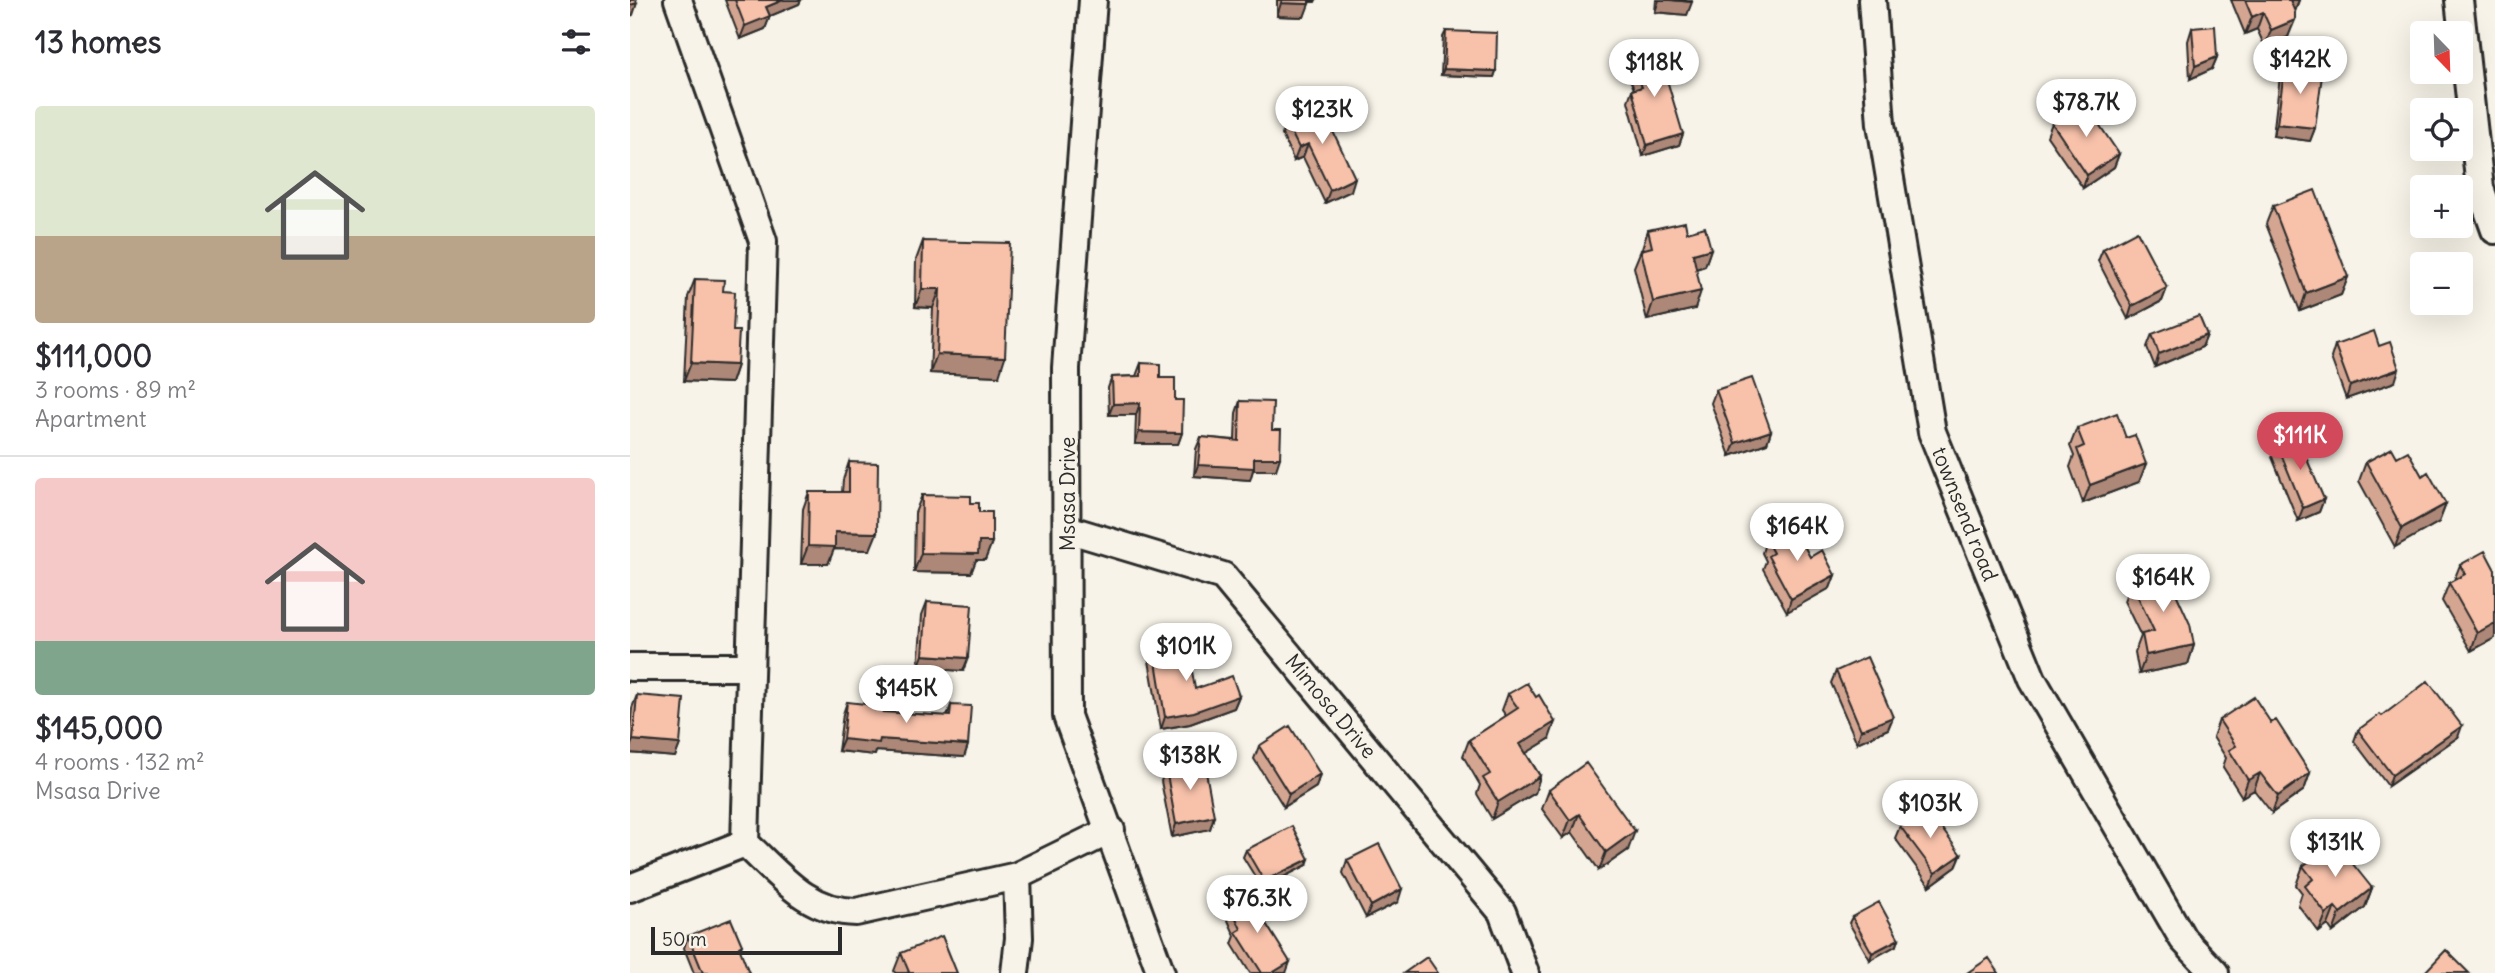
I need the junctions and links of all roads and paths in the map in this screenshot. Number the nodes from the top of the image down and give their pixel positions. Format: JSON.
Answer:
{"nodes":[{"id":1,"x":678,"y":0,"type":"edge"},
{"id":2,"x":1093,"y":0,"type":"edge"},
{"id":3,"x":1872,"y":0,"type":"edge"},
{"id":4,"x":2459,"y":0,"type":"edge"},
{"id":5,"x":2495,"y":230,"type":"edge"},
{"id":6,"x":1067,"y":529,"type":"junction"},
{"id":7,"x":630,"y":667,"type":"edge"},
{"id":8,"x":750,"y":667,"type":"junction"},
{"id":9,"x":1111,"y":830,"type":"junction"},
{"id":10,"x":745,"y":843,"type":"junction"},
{"id":11,"x":1017,"y":876,"type":"junction"},
{"id":12,"x":630,"y":888,"type":"edge"},
{"id":13,"x":1015,"y":973,"type":"edge"},
{"id":14,"x":1161,"y":973,"type":"edge"},
{"id":15,"x":1525,"y":973,"type":"edge"},
{"id":16,"x":2215,"y":973,"type":"edge"}],
"edges":[{"from":1,"to":8,"type":"street"},
{"from":2,"to":6,"type":"street","name":"Msasa Drive"},
{"from":3,"to":16,"type":"street","name":"townsend road"},
{"from":4,"to":5,"type":"street"},
{"from":6,"to":9,"type":"street","name":"Msasa Drive"},
{"from":6,"to":15,"type":"street","name":"Mimosa Drive"},
{"from":7,"to":8,"type":"street"},
{"from":8,"to":10,"type":"street"},
{"from":9,"to":11,"type":"street"},
{"from":9,"to":14,"type":"street","name":"Msasa Drive"},
{"from":10,"to":11,"type":"street"},
{"from":10,"to":12,"type":"street"},
{"from":11,"to":13,"type":"street"}]}
